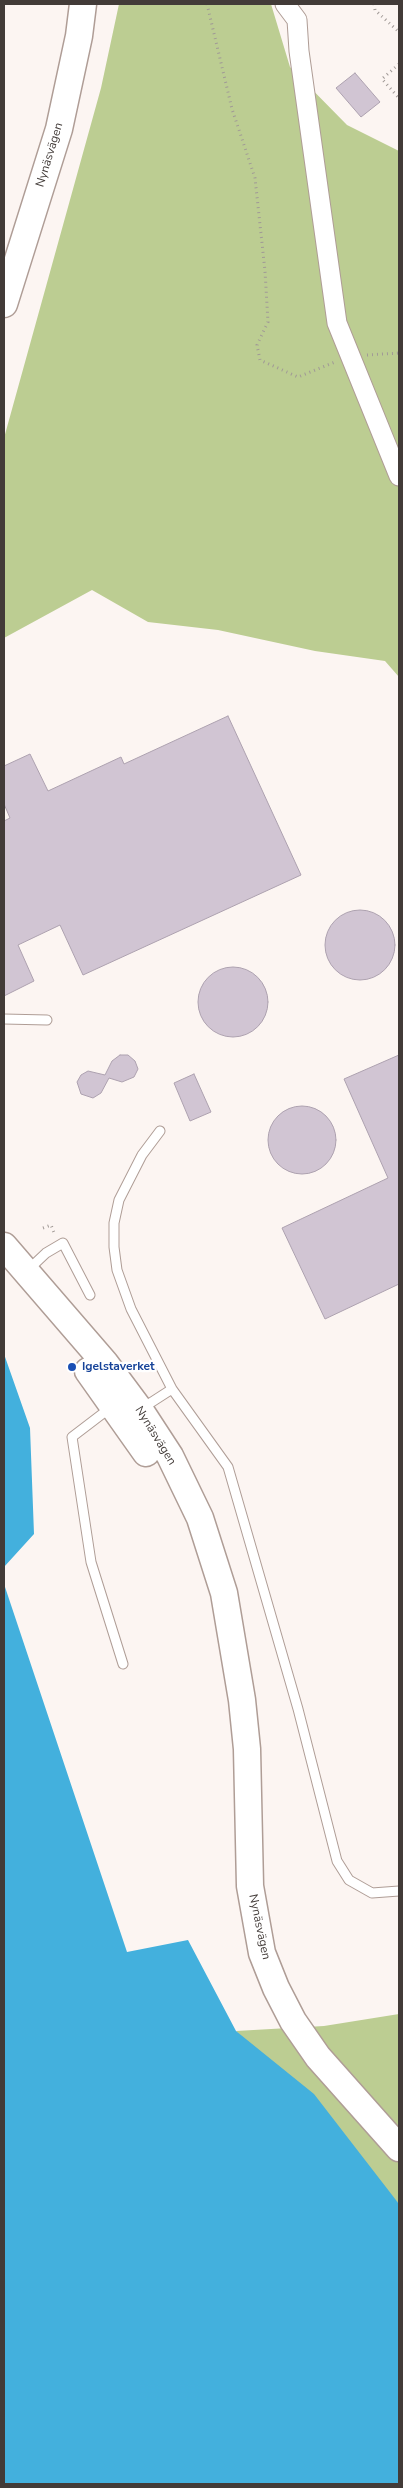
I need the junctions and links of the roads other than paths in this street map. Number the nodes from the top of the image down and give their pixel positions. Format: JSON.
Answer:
{"nodes":[{"id":1,"x":83,"y":4,"type":"edge"},
{"id":2,"x":285,"y":4,"type":"edge"},
{"id":3,"x":4,"y":304,"type":"edge"},
{"id":4,"x":399,"y":476,"type":"edge"},
{"id":5,"x":4,"y":1019,"type":"edge"},
{"id":6,"x":47,"y":1020,"type":"dead end"},
{"id":7,"x":160,"y":1131,"type":"dead end"},
{"id":8,"x":4,"y":1246,"type":"edge"},
{"id":9,"x":16,"y":1271,"type":"edge"},
{"id":10,"x":90,"y":1295,"type":"dead end"},
{"id":11,"x":172,"y":1389,"type":"junction"},
{"id":12,"x":127,"y":1407,"type":"junction"},
{"id":13,"x":123,"y":1664,"type":"dead end"},
{"id":14,"x":399,"y":1891,"type":"edge"},
{"id":15,"x":399,"y":2148,"type":"edge"}],
"edges":[{"from":1,"to":3,"type":"street","name":"Nynäsvägen"},
{"from":2,"to":4,"type":"street"},
{"from":5,"to":6,"type":"lane"},
{"from":7,"to":11,"type":"lane"},
{"from":8,"to":9,"type":"street","name":"Nynäsvägen"},
{"from":9,"to":10,"type":"lane"},
{"from":9,"to":12,"type":"street","name":"Nynäsvägen"},
{"from":11,"to":12,"type":"lane"},
{"from":11,"to":14,"type":"lane"},
{"from":12,"to":13,"type":"lane"},
{"from":12,"to":15,"type":"street","name":"Nynäsvägen"}]}
